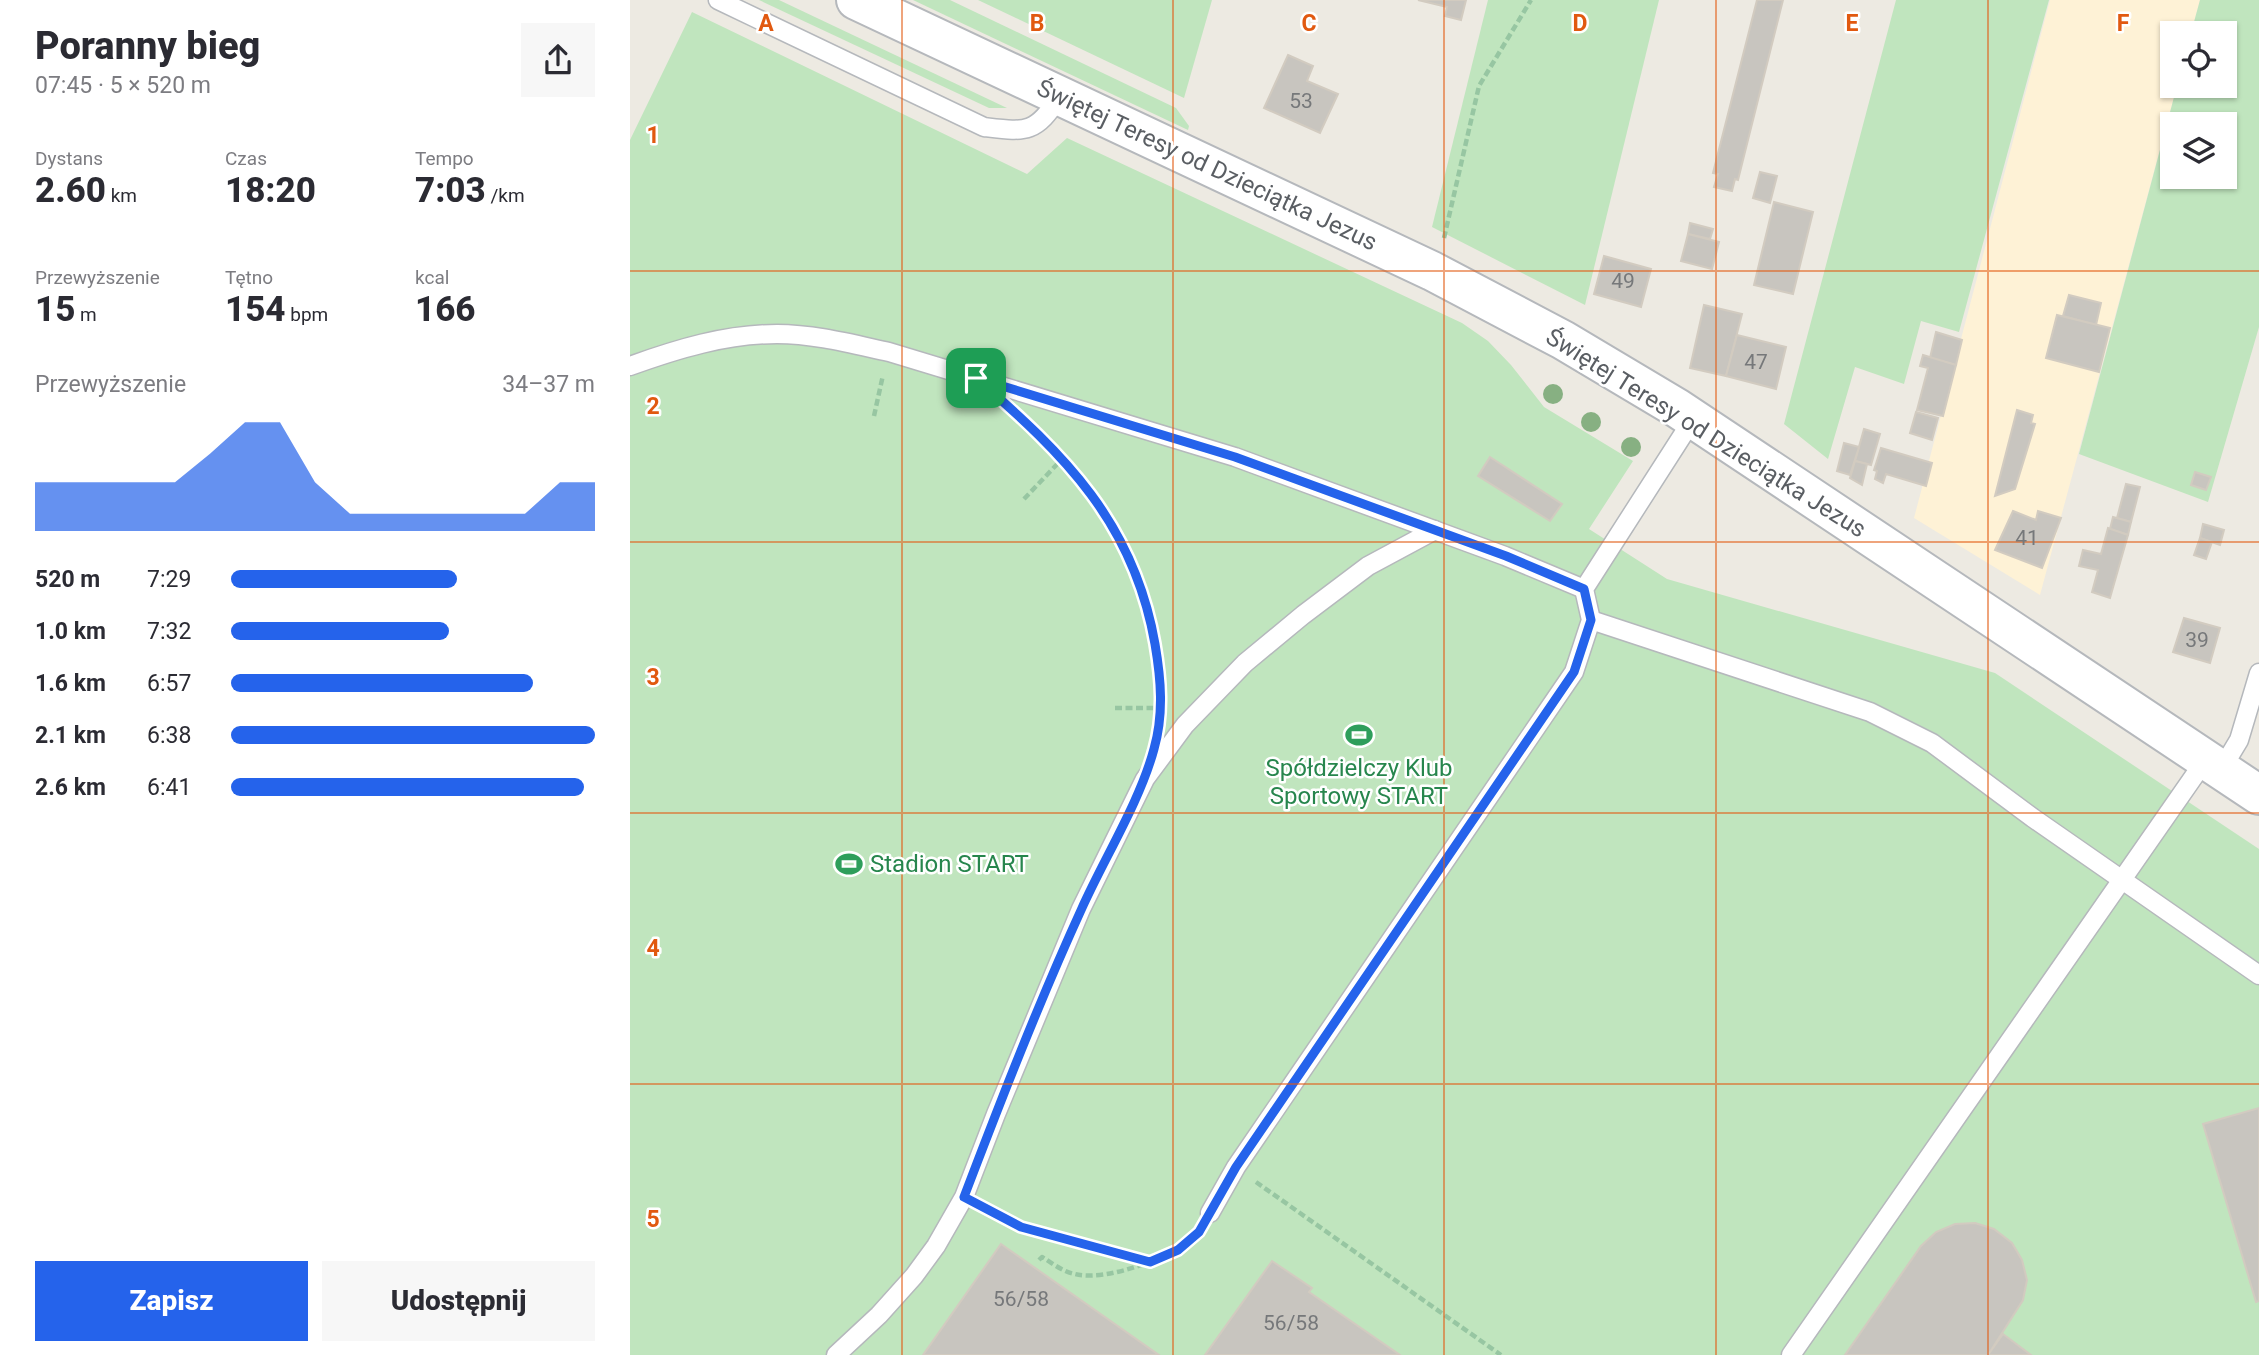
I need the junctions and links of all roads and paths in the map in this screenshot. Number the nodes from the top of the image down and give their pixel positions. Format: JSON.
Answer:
{"nodes":[{"id":1,"x":718,"y":0,"type":"edge"},
{"id":2,"x":856,"y":0,"type":"edge"},
{"id":3,"x":1531,"y":0,"type":"edge"},
{"id":4,"x":1060,"y":96,"type":"junction"},
{"id":5,"x":1432,"y":271,"type":"junction"},
{"id":6,"x":888,"y":352,"type":"junction"},
{"id":7,"x":630,"y":366,"type":"edge"},
{"id":8,"x":874,"y":415,"type":"dead end"},
{"id":9,"x":1693,"y":419,"type":"junction"},
{"id":10,"x":1026,"y":421,"type":"dead end"},
{"id":11,"x":1063,"y":458,"type":"junction"},
{"id":12,"x":1024,"y":499,"type":"dead end"},
{"id":13,"x":1435,"y":530,"type":"junction"},
{"id":14,"x":1584,"y":589,"type":"junction"},
{"id":15,"x":1591,"y":620,"type":"junction"},
{"id":16,"x":2259,"y":673,"type":"edge"},
{"id":17,"x":1115,"y":708,"type":"dead end"},
{"id":18,"x":1160,"y":709,"type":"junction"},
{"id":19,"x":1160,"y":724,"type":"dead end"},
{"id":20,"x":2214,"y":764,"type":"junction"},
{"id":21,"x":2259,"y":795,"type":"edge"},
{"id":22,"x":2123,"y":880,"type":"junction"},
{"id":23,"x":2259,"y":975,"type":"edge"},
{"id":24,"x":1236,"y":1167,"type":"junction"},
{"id":25,"x":964,"y":1197,"type":"junction"},
{"id":26,"x":1210,"y":1213,"type":"joint"},
{"id":27,"x":1039,"y":1261,"type":"dead end"},
{"id":28,"x":1150,"y":1262,"type":"junction"},
{"id":29,"x":836,"y":1355,"type":"edge"},
{"id":30,"x":1501,"y":1355,"type":"edge"},
{"id":31,"x":1791,"y":1355,"type":"edge"}],
"edges":[{"from":1,"to":4,"type":"lane"},
{"from":2,"to":4,"type":"street","name":"Świętej Teresy od Dzieciątka Jezus"},
{"from":3,"to":5,"type":"path"},
{"from":4,"to":5,"type":"street","name":"Świętej Teresy od Dzieciątka Jezus"},
{"from":5,"to":9,"type":"street","name":"Świętej Teresy od Dzieciątka Jezus"},
{"from":6,"to":7,"type":"lane"},
{"from":6,"to":8,"type":"path"},
{"from":6,"to":13,"type":"lane"},
{"from":9,"to":14,"type":"lane"},
{"from":9,"to":20,"type":"street","name":"Świętej Teresy od Dzieciątka Jezus"},
{"from":10,"to":11,"type":"path"},
{"from":11,"to":12,"type":"path"},
{"from":11,"to":18,"type":"path"},
{"from":13,"to":14,"type":"lane"},
{"from":13,"to":25,"type":"lane"},
{"from":14,"to":15,"type":"lane"},
{"from":15,"to":22,"type":"lane"},
{"from":15,"to":24,"type":"lane"},
{"from":16,"to":20,"type":"lane"},
{"from":17,"to":18,"type":"path"},
{"from":18,"to":19,"type":"path"},
{"from":20,"to":21,"type":"street","name":"Świętej Teresy od Dzieciątka Jezus"},
{"from":20,"to":22,"type":"lane"},
{"from":22,"to":23,"type":"lane"},
{"from":22,"to":31,"type":"lane"},
{"from":24,"to":26,"type":"lane"},
{"from":24,"to":30,"type":"path"},
{"from":25,"to":28,"type":"path"},
{"from":25,"to":29,"type":"lane"},
{"from":26,"to":28,"type":"path"},
{"from":27,"to":28,"type":"path"}]}
